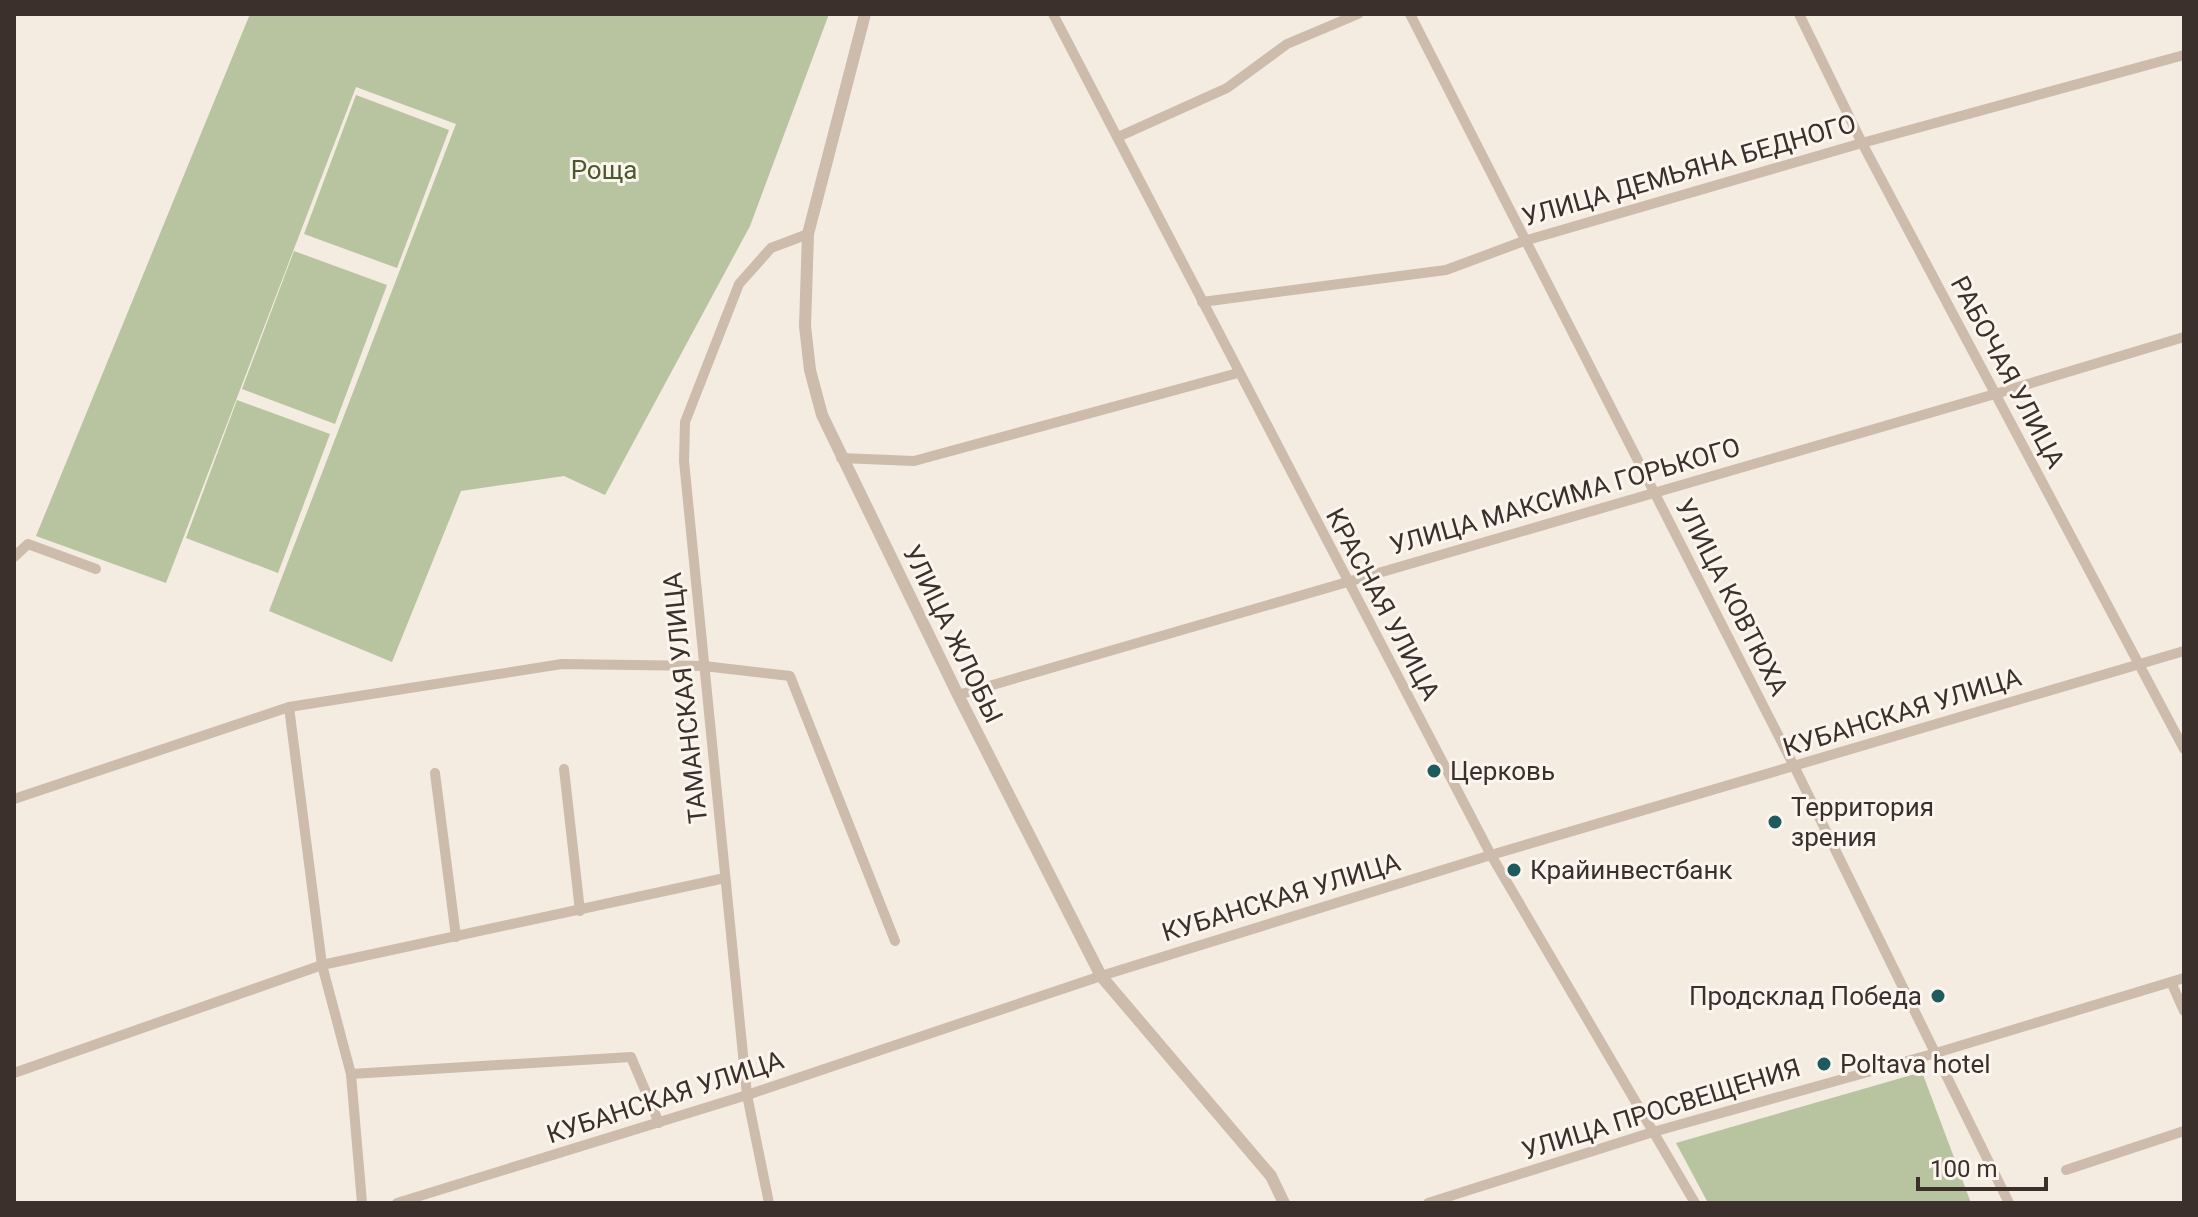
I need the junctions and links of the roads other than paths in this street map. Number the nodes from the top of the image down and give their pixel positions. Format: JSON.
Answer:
{"nodes":[{"id":1,"x":865,"y":14,"type":"edge"},
{"id":2,"x":1053,"y":14,"type":"edge"},
{"id":3,"x":1358,"y":14,"type":"edge"},
{"id":4,"x":1410,"y":14,"type":"edge"},
{"id":5,"x":1799,"y":14,"type":"edge"},
{"id":6,"x":2183,"y":57,"type":"edge"},
{"id":7,"x":1118,"y":137,"type":"junction"},
{"id":8,"x":1862,"y":143,"type":"junction"},
{"id":9,"x":808,"y":234,"type":"junction"},
{"id":10,"x":1524,"y":241,"type":"junction"},
{"id":11,"x":1202,"y":302,"type":"junction"},
{"id":12,"x":2184,"y":337,"type":"edge"},
{"id":13,"x":1238,"y":373,"type":"junction"},
{"id":14,"x":1995,"y":394,"type":"junction"},
{"id":15,"x":841,"y":458,"type":"junction"},
{"id":16,"x":1652,"y":492,"type":"junction"},
{"id":17,"x":14,"y":557,"type":"edge"},
{"id":18,"x":96,"y":569,"type":"dead end"},
{"id":19,"x":1347,"y":583,"type":"junction"},
{"id":20,"x":2184,"y":651,"type":"edge"},
{"id":21,"x":2138,"y":664,"type":"junction"},
{"id":22,"x":704,"y":666,"type":"junction"},
{"id":23,"x":958,"y":695,"type":"junction"},
{"id":24,"x":289,"y":707,"type":"junction"},
{"id":25,"x":2184,"y":749,"type":"edge"},
{"id":26,"x":1795,"y":768,"type":"junction"},
{"id":27,"x":564,"y":769,"type":"dead end"},
{"id":28,"x":435,"y":773,"type":"dead end"},
{"id":29,"x":14,"y":799,"type":"edge"},
{"id":30,"x":1491,"y":855,"type":"junction"},
{"id":31,"x":725,"y":878,"type":"junction"},
{"id":32,"x":580,"y":911,"type":"junction"},
{"id":33,"x":456,"y":937,"type":"junction"},
{"id":34,"x":895,"y":941,"type":"dead end"},
{"id":35,"x":322,"y":965,"type":"junction"},
{"id":36,"x":1101,"y":976,"type":"junction"},
{"id":37,"x":2184,"y":978,"type":"edge"},
{"id":38,"x":2171,"y":982,"type":"junction"},
{"id":39,"x":2184,"y":1011,"type":"edge"},
{"id":40,"x":1936,"y":1053,"type":"junction"},
{"id":41,"x":14,"y":1073,"type":"edge"},
{"id":42,"x":351,"y":1074,"type":"junction"},
{"id":43,"x":747,"y":1095,"type":"junction"},
{"id":44,"x":659,"y":1123,"type":"junction"},
{"id":45,"x":2184,"y":1131,"type":"edge"},
{"id":46,"x":1653,"y":1132,"type":"junction"},
{"id":47,"x":2066,"y":1170,"type":"dead end"},
{"id":48,"x":362,"y":1203,"type":"edge"},
{"id":49,"x":397,"y":1203,"type":"edge"},
{"id":50,"x":769,"y":1203,"type":"edge"},
{"id":51,"x":1284,"y":1203,"type":"edge"},
{"id":52,"x":1428,"y":1203,"type":"edge"},
{"id":53,"x":1695,"y":1203,"type":"edge"},
{"id":54,"x":2009,"y":1203,"type":"edge"}],
"edges":[{"from":1,"to":9,"type":"street","name":"УЛИЦА ЖЛОБЫ"},
{"from":2,"to":7,"type":"street","name":"КРАСНАЯ УЛИЦА"},
{"from":3,"to":7,"type":"street"},
{"from":4,"to":10,"type":"street","name":"УЛИЦА КОВТЮХА"},
{"from":5,"to":8,"type":"street","name":"РАБОЧАЯ УЛИЦА"},
{"from":6,"to":8,"type":"street","name":"УЛИЦА ДЕМЬЯНА БЕДНОГО"},
{"from":7,"to":11,"type":"street","name":"КРАСНАЯ УЛИЦА"},
{"from":8,"to":10,"type":"street","name":"УЛИЦА ДЕМЬЯНА БЕДНОГО"},
{"from":8,"to":14,"type":"street","name":"РАБОЧАЯ УЛИЦА"},
{"from":9,"to":15,"type":"street","name":"УЛИЦА ЖЛОБЫ"},
{"from":9,"to":22,"type":"street","name":"ТАМАНСКАЯ УЛИЦА"},
{"from":10,"to":11,"type":"street","name":"УЛИЦА ДЕМЬЯНА БЕДНОГО"},
{"from":10,"to":16,"type":"street","name":"УЛИЦА КОВТЮХА"},
{"from":11,"to":13,"type":"street","name":"КРАСНАЯ УЛИЦА"},
{"from":12,"to":14,"type":"street","name":"УЛИЦА МАКСИМА ГОРЬКОГО"},
{"from":13,"to":15,"type":"street"},
{"from":13,"to":19,"type":"street","name":"КРАСНАЯ УЛИЦА"},
{"from":14,"to":16,"type":"street","name":"УЛИЦА МАКСИМА ГОРЬКОГО"},
{"from":14,"to":21,"type":"street","name":"РАБОЧАЯ УЛИЦА"},
{"from":15,"to":23,"type":"street","name":"УЛИЦА ЖЛОБЫ"},
{"from":16,"to":19,"type":"street","name":"УЛИЦА МАКСИМА ГОРЬКОГО"},
{"from":16,"to":26,"type":"street","name":"УЛИЦА КОВТЮХА"},
{"from":17,"to":18,"type":"street"},
{"from":19,"to":23,"type":"street","name":"УЛИЦА МАКСИМА ГОРЬКОГО"},
{"from":19,"to":30,"type":"street","name":"КРАСНАЯ УЛИЦА"},
{"from":20,"to":21,"type":"street","name":"КУБАНСКАЯ УЛИЦА"},
{"from":21,"to":25,"type":"street","name":"РАБОЧАЯ УЛИЦА"},
{"from":21,"to":26,"type":"street","name":"КУБАНСКАЯ УЛИЦА"},
{"from":22,"to":24,"type":"street"},
{"from":22,"to":31,"type":"street","name":"ТАМАНСКАЯ УЛИЦА"},
{"from":22,"to":34,"type":"street"},
{"from":23,"to":36,"type":"street","name":"УЛИЦА ЖЛОБЫ"},
{"from":24,"to":29,"type":"street"},
{"from":24,"to":35,"type":"street"},
{"from":26,"to":30,"type":"street","name":"КУБАНСКАЯ УЛИЦА"},
{"from":26,"to":40,"type":"street","name":"УЛИЦА КОВТЮХА"},
{"from":27,"to":32,"type":"street"},
{"from":28,"to":33,"type":"street"},
{"from":30,"to":36,"type":"street","name":"КУБАНСКАЯ УЛИЦА"},
{"from":30,"to":46,"type":"street","name":"КРАСНАЯ УЛИЦА"},
{"from":31,"to":32,"type":"street"},
{"from":31,"to":43,"type":"street","name":"ТАМАНСКАЯ УЛИЦА"},
{"from":32,"to":33,"type":"street"},
{"from":33,"to":35,"type":"street"},
{"from":35,"to":41,"type":"street"},
{"from":35,"to":42,"type":"street"},
{"from":36,"to":43,"type":"street","name":"КУБАНСКАЯ УЛИЦА"},
{"from":36,"to":51,"type":"street","name":"УЛИЦА ЖЛОБЫ"},
{"from":37,"to":38,"type":"street","name":"УЛИЦА ПРОСВЕЩЕНИЯ"},
{"from":38,"to":39,"type":"street"},
{"from":38,"to":40,"type":"street","name":"УЛИЦА ПРОСВЕЩЕНИЯ"},
{"from":40,"to":46,"type":"street","name":"УЛИЦА ПРОСВЕЩЕНИЯ"},
{"from":40,"to":54,"type":"street","name":"УЛИЦА КОВТЮХА"},
{"from":42,"to":44,"type":"street"},
{"from":42,"to":48,"type":"street"},
{"from":43,"to":44,"type":"street","name":"КУБАНСКАЯ УЛИЦА"},
{"from":43,"to":50,"type":"street","name":"ТАМАНСКАЯ УЛИЦА"},
{"from":44,"to":49,"type":"street","name":"КУБАНСКАЯ УЛИЦА"},
{"from":45,"to":47,"type":"street"},
{"from":46,"to":52,"type":"street","name":"УЛИЦА ПРОСВЕЩЕНИЯ"},
{"from":46,"to":53,"type":"street","name":"КРАСНАЯ УЛИЦА"}]}
